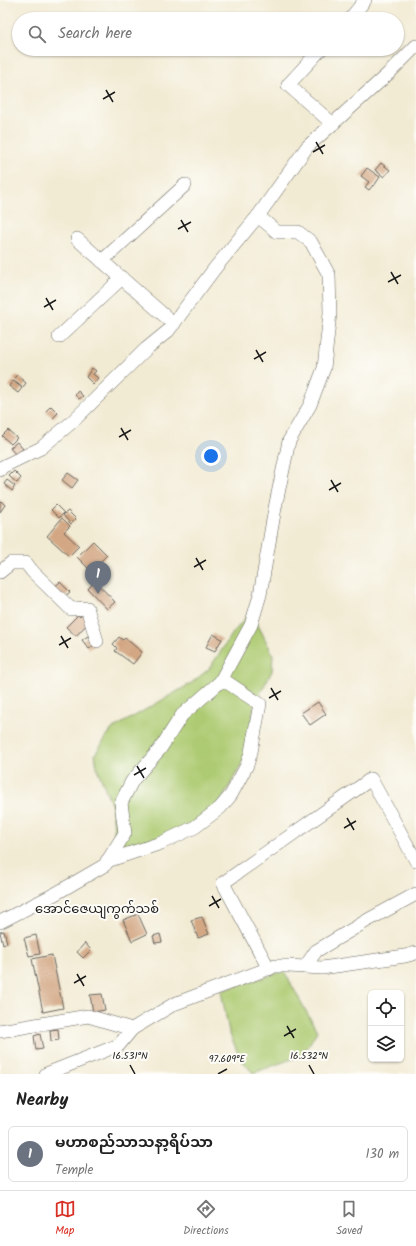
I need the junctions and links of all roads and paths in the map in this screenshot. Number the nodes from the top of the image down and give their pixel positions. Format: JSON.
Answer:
{"nodes":[{"id":1,"x":365,"y":0,"type":"edge"},
{"id":2,"x":356,"y":12,"type":"edge"},
{"id":3,"x":416,"y":46,"type":"edge"},
{"id":4,"x":315,"y":56,"type":"edge"},
{"id":5,"x":333,"y":124,"type":"junction"},
{"id":6,"x":186,"y":185,"type":"dead end"},
{"id":7,"x":258,"y":216,"type":"junction"},
{"id":8,"x":77,"y":239,"type":"dead end"},
{"id":9,"x":102,"y":261,"type":"junction"},
{"id":10,"x":122,"y":278,"type":"junction"},
{"id":11,"x":174,"y":324,"type":"junction"},
{"id":12,"x":59,"y":337,"type":"dead end"},
{"id":13,"x":0,"y":470,"type":"edge"},
{"id":14,"x":0,"y":572,"type":"edge"},
{"id":15,"x":97,"y":640,"type":"dead end"},
{"id":16,"x":222,"y":679,"type":"junction"},
{"id":17,"x":107,"y":861,"type":"junction"},
{"id":18,"x":416,"y":861,"type":"edge"},
{"id":19,"x":416,"y":894,"type":"edge"},
{"id":20,"x":0,"y":922,"type":"edge"},
{"id":21,"x":416,"y":953,"type":"edge"},
{"id":22,"x":305,"y":967,"type":"junction"},
{"id":23,"x":269,"y":969,"type":"junction"},
{"id":24,"x":132,"y":1029,"type":"junction"},
{"id":25,"x":0,"y":1031,"type":"edge"},
{"id":26,"x":46,"y":1074,"type":"edge"}],
"edges":[{"from":1,"to":2,"type":"street"},
{"from":3,"to":5,"type":"street"},
{"from":4,"to":5,"type":"street"},
{"from":5,"to":7,"type":"street"},
{"from":6,"to":9,"type":"street"},
{"from":7,"to":11,"type":"street"},
{"from":7,"to":16,"type":"street"},
{"from":8,"to":9,"type":"street"},
{"from":9,"to":10,"type":"street"},
{"from":10,"to":11,"type":"street"},
{"from":10,"to":12,"type":"street"},
{"from":11,"to":13,"type":"street"},
{"from":14,"to":15,"type":"street"},
{"from":16,"to":17,"type":"street"},
{"from":16,"to":17,"type":"street"},
{"from":17,"to":20,"type":"street"},
{"from":18,"to":23,"type":"street"},
{"from":19,"to":22,"type":"street"},
{"from":21,"to":22,"type":"street"},
{"from":22,"to":23,"type":"street"},
{"from":23,"to":24,"type":"street"},
{"from":24,"to":25,"type":"street"},
{"from":24,"to":26,"type":"street"}]}
